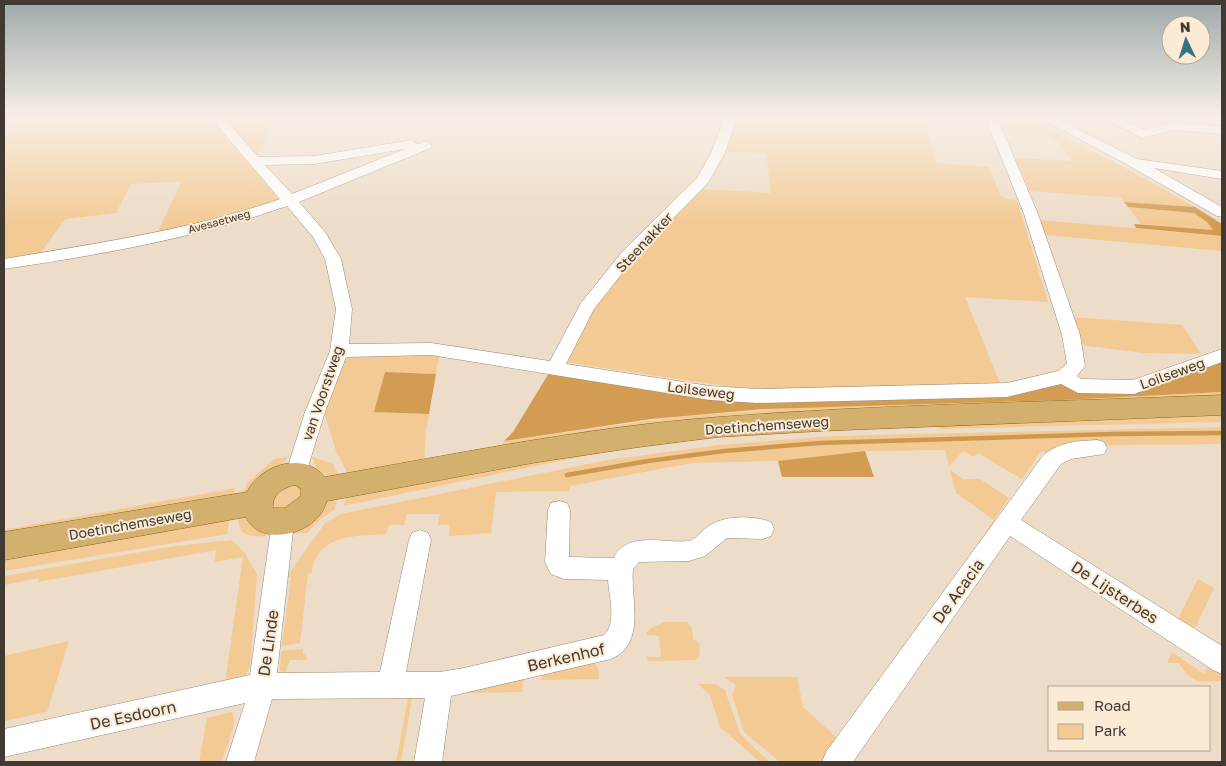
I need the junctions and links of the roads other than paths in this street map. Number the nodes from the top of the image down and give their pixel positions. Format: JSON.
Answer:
{"nodes":[{"id":1,"x":248,"y":153,"type":"edge"},
{"id":2,"x":352,"y":153,"type":"edge"},
{"id":3,"x":405,"y":153,"type":"edge"},
{"id":4,"x":718,"y":153,"type":"edge"},
{"id":5,"x":1006,"y":153,"type":"edge"},
{"id":6,"x":1115,"y":153,"type":"edge"},
{"id":7,"x":256,"y":161,"type":"junction"},
{"id":8,"x":1133,"y":162,"type":"junction"},
{"id":9,"x":1222,"y":175,"type":"edge"},
{"id":10,"x":289,"y":200,"type":"junction"},
{"id":11,"x":1222,"y":214,"type":"edge"},
{"id":12,"x":4,"y":264,"type":"edge"},
{"id":13,"x":339,"y":351,"type":"junction"},
{"id":14,"x":1222,"y":355,"type":"edge"},
{"id":15,"x":555,"y":368,"type":"junction"},
{"id":16,"x":1064,"y":377,"type":"junction"},
{"id":17,"x":1222,"y":406,"type":"edge"},
{"id":18,"x":1097,"y":448,"type":"dead end"},
{"id":19,"x":307,"y":482,"type":"junction"},
{"id":20,"x":256,"y":503,"type":"junction"},
{"id":21,"x":559,"y":510,"type":"dead end"},
{"id":22,"x":283,"y":522,"type":"junction"},
{"id":23,"x":1008,"y":523,"type":"junction"},
{"id":24,"x":763,"y":529,"type":"dead end"},
{"id":25,"x":420,"y":540,"type":"dead end"},
{"id":26,"x":4,"y":546,"type":"edge"},
{"id":27,"x":621,"y":569,"type":"junction"},
{"id":28,"x":1222,"y":661,"type":"edge"},
{"id":29,"x":390,"y":685,"type":"junction"},
{"id":30,"x":440,"y":685,"type":"junction"},
{"id":31,"x":262,"y":686,"type":"junction"},
{"id":32,"x":4,"y":743,"type":"edge"},
{"id":33,"x":240,"y":762,"type":"edge"},
{"id":34,"x":428,"y":762,"type":"edge"},
{"id":35,"x":836,"y":762,"type":"edge"}],
"edges":[{"from":1,"to":7,"type":"street","name":"van Voorstweg"},
{"from":2,"to":7,"type":"street"},
{"from":3,"to":10,"type":"street","name":"Avesaetweg"},
{"from":4,"to":15,"type":"street","name":"Steenakker"},
{"from":5,"to":16,"type":"street"},
{"from":6,"to":8,"type":"street"},
{"from":7,"to":10,"type":"street","name":"van Voorstweg"},
{"from":8,"to":9,"type":"street"},
{"from":8,"to":11,"type":"street"},
{"from":10,"to":12,"type":"street","name":"Avesaetweg"},
{"from":10,"to":13,"type":"street","name":"van Voorstweg"},
{"from":13,"to":15,"type":"street","name":"Loilseweg"},
{"from":13,"to":19,"type":"street","name":"van Voorstweg"},
{"from":14,"to":16,"type":"street","name":"Loilseweg"},
{"from":15,"to":16,"type":"street","name":"Loilseweg"},
{"from":17,"to":19,"type":"main road","name":"Doetinchemseweg"},
{"from":18,"to":23,"type":"street","name":"De Acacia"},
{"from":19,"to":20,"type":"main road"},
{"from":19,"to":22,"type":"main road"},
{"from":20,"to":22,"type":"main road"},
{"from":20,"to":26,"type":"main road","name":"Doetinchemseweg"},
{"from":21,"to":27,"type":"street"},
{"from":22,"to":31,"type":"street","name":"De Linde"},
{"from":23,"to":28,"type":"street","name":"De Lijsterbes"},
{"from":23,"to":35,"type":"street","name":"De Acacia"},
{"from":24,"to":27,"type":"street"},
{"from":25,"to":29,"type":"street"},
{"from":27,"to":30,"type":"street","name":"Berkenhof"},
{"from":29,"to":30,"type":"street","name":"Berkenhof"},
{"from":29,"to":31,"type":"street","name":"Berkenhof"},
{"from":30,"to":34,"type":"street"},
{"from":31,"to":32,"type":"street","name":"De Esdoorn"},
{"from":31,"to":33,"type":"street","name":"De Linde"}]}
